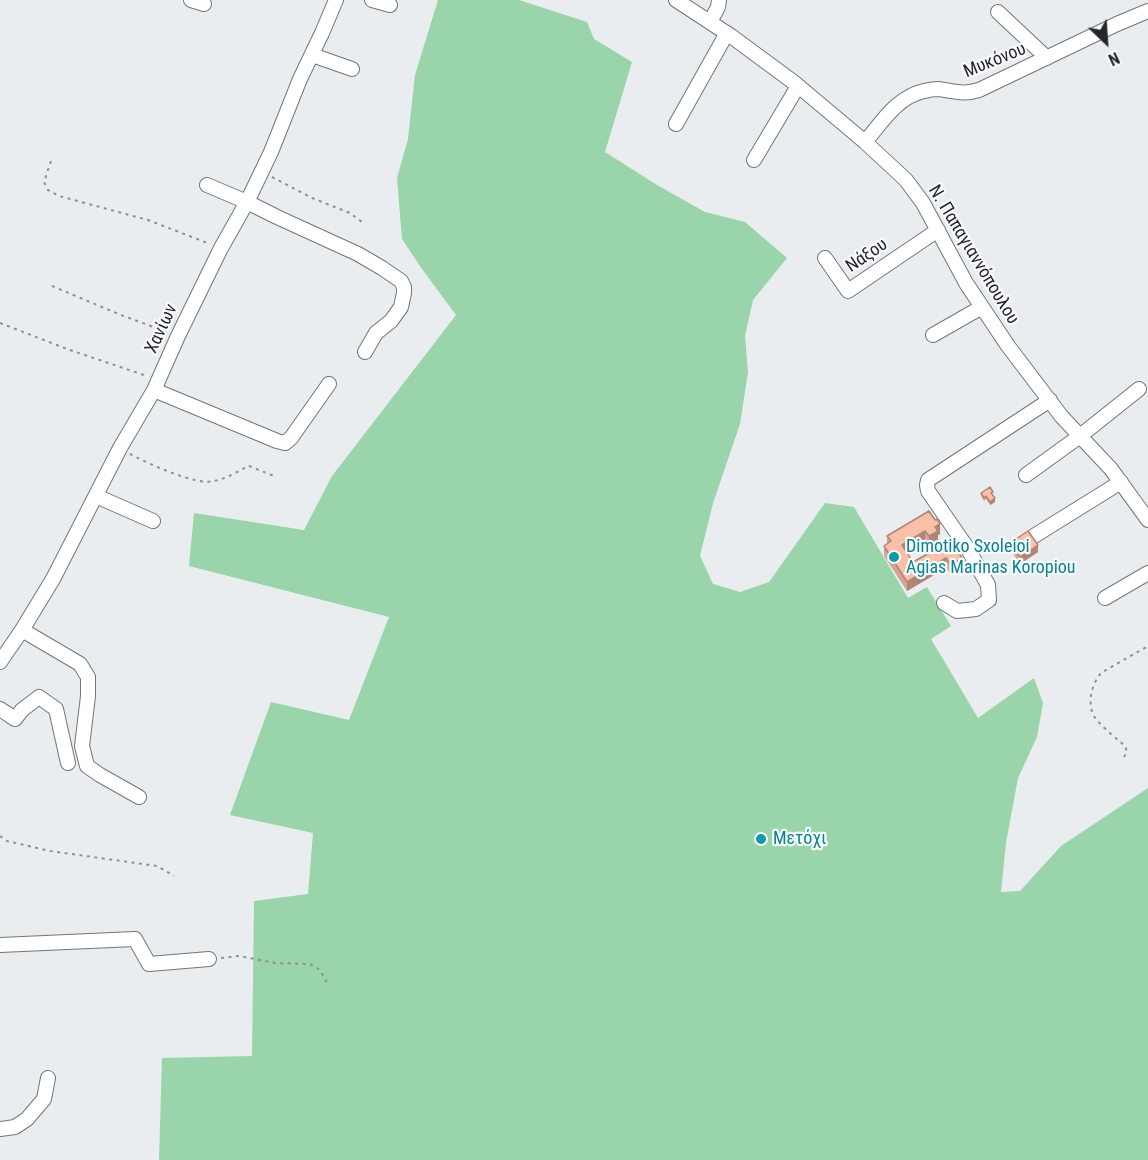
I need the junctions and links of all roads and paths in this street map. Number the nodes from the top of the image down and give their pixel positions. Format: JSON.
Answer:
{"nodes":[{"id":1,"x":191,"y":0,"type":"edge"},
{"id":2,"x":336,"y":0,"type":"edge"},
{"id":3,"x":372,"y":0,"type":"edge"},
{"id":4,"x":676,"y":0,"type":"edge"},
{"id":5,"x":719,"y":0,"type":"edge"},
{"id":6,"x":204,"y":4,"type":"dead end"},
{"id":7,"x":390,"y":5,"type":"dead end"},
{"id":8,"x":1148,"y":11,"type":"edge"},
{"id":9,"x":998,"y":12,"type":"dead end"},
{"id":10,"x":710,"y":22,"type":"junction"},
{"id":11,"x":727,"y":33,"type":"junction"},
{"id":12,"x":312,"y":55,"type":"junction"},
{"id":13,"x":1047,"y":58,"type":"junction"},
{"id":14,"x":352,"y":69,"type":"dead end"},
{"id":15,"x":798,"y":86,"type":"junction"},
{"id":16,"x":676,"y":124,"type":"dead end"},
{"id":17,"x":865,"y":142,"type":"junction"},
{"id":18,"x":753,"y":160,"type":"dead end"},
{"id":19,"x":51,"y":161,"type":"dead end"},
{"id":20,"x":262,"y":171,"type":"junction"},
{"id":21,"x":207,"y":185,"type":"dead end"},
{"id":22,"x":247,"y":202,"type":"junction"},
{"id":23,"x":362,"y":222,"type":"dead end"},
{"id":24,"x":938,"y":230,"type":"junction"},
{"id":25,"x":221,"y":248,"type":"junction"},
{"id":26,"x":825,"y":258,"type":"dead end"},
{"id":27,"x":52,"y":286,"type":"dead end"},
{"id":28,"x":982,"y":307,"type":"junction"},
{"id":29,"x":0,"y":323,"type":"edge"},
{"id":30,"x":933,"y":335,"type":"dead end"},
{"id":31,"x":178,"y":336,"type":"junction"},
{"id":32,"x":365,"y":352,"type":"dead end"},
{"id":33,"x":329,"y":384,"type":"dead end"},
{"id":34,"x":156,"y":385,"type":"junction"},
{"id":35,"x":1139,"y":389,"type":"dead end"},
{"id":36,"x":1050,"y":400,"type":"junction"},
{"id":37,"x":1080,"y":436,"type":"junction"},
{"id":38,"x":120,"y":448,"type":"junction"},
{"id":39,"x":1026,"y":475,"type":"dead end"},
{"id":40,"x":274,"y":476,"type":"dead end"},
{"id":41,"x":1121,"y":482,"type":"junction"},
{"id":42,"x":96,"y":496,"type":"junction"},
{"id":43,"x":1148,"y":520,"type":"edge"},
{"id":44,"x":153,"y":521,"type":"dead end"},
{"id":45,"x":1034,"y":536,"type":"edge"},
{"id":46,"x":1148,"y":573,"type":"edge"},
{"id":47,"x":1105,"y":598,"type":"dead end"},
{"id":48,"x":944,"y":603,"type":"dead end"},
{"id":49,"x":22,"y":630,"type":"junction"},
{"id":50,"x":1148,"y":646,"type":"edge"},
{"id":51,"x":0,"y":662,"type":"edge"},
{"id":52,"x":0,"y":709,"type":"edge"},
{"id":53,"x":1125,"y":757,"type":"dead end"},
{"id":54,"x":68,"y":763,"type":"dead end"},
{"id":55,"x":139,"y":797,"type":"dead end"},
{"id":56,"x":0,"y":836,"type":"edge"},
{"id":57,"x":174,"y":876,"type":"dead end"},
{"id":58,"x":0,"y":945,"type":"edge"},
{"id":59,"x":209,"y":959,"type":"joint"},
{"id":60,"x":327,"y":983,"type":"dead end"},
{"id":61,"x":48,"y":1078,"type":"dead end"},
{"id":62,"x":0,"y":1129,"type":"edge"}],
"edges":[{"from":1,"to":6,"type":"street"},
{"from":2,"to":12,"type":"street","name":"Χανίων"},
{"from":3,"to":7,"type":"street"},
{"from":4,"to":10,"type":"street","name":"Ν. Παπαγιαννόπουλου"},
{"from":5,"to":10,"type":"street"},
{"from":8,"to":13,"type":"street","name":"Μυκόνου"},
{"from":9,"to":13,"type":"street"},
{"from":10,"to":11,"type":"street","name":"Ν. Παπαγιαννόπουλου"},
{"from":11,"to":15,"type":"street","name":"Ν. Παπαγιαννόπουλου"},
{"from":11,"to":16,"type":"street"},
{"from":12,"to":14,"type":"street"},
{"from":12,"to":20,"type":"street","name":"Χανίων"},
{"from":13,"to":17,"type":"street","name":"Μυκόνου"},
{"from":15,"to":17,"type":"street","name":"Ν. Παπαγιαννόπουλου"},
{"from":15,"to":18,"type":"street"},
{"from":17,"to":24,"type":"street","name":"Ν. Παπαγιαννόπουλου"},
{"from":19,"to":25,"type":"path"},
{"from":20,"to":22,"type":"street","name":"Χανίων"},
{"from":20,"to":23,"type":"path"},
{"from":21,"to":22,"type":"street"},
{"from":22,"to":25,"type":"street","name":"Χανίων"},
{"from":22,"to":32,"type":"street"},
{"from":24,"to":26,"type":"street","name":"Νάξου"},
{"from":24,"to":28,"type":"street","name":"Ν. Παπαγιαννόπουλου"},
{"from":25,"to":31,"type":"street","name":"Χανίων"},
{"from":27,"to":31,"type":"path"},
{"from":28,"to":30,"type":"street"},
{"from":28,"to":36,"type":"street","name":"Ν. Παπαγιαννόπουλου"},
{"from":29,"to":34,"type":"path"},
{"from":31,"to":34,"type":"street","name":"Χανίων"},
{"from":33,"to":34,"type":"street"},
{"from":34,"to":38,"type":"street","name":"Χανίων"},
{"from":35,"to":37,"type":"street"},
{"from":36,"to":37,"type":"street","name":"Ν. Παπαγιαννόπουλου"},
{"from":36,"to":48,"type":"street"},
{"from":37,"to":39,"type":"street"},
{"from":37,"to":41,"type":"street","name":"Ν. Παπαγιαννόπουλου"},
{"from":38,"to":40,"type":"path"},
{"from":38,"to":42,"type":"street","name":"Χανίων"},
{"from":41,"to":43,"type":"street","name":"Ν. Παπαγιαννόπουλου"},
{"from":41,"to":45,"type":"street"},
{"from":42,"to":44,"type":"street"},
{"from":42,"to":49,"type":"street","name":"Χανίων"},
{"from":46,"to":47,"type":"street"},
{"from":49,"to":51,"type":"street","name":"Χανίων"},
{"from":49,"to":55,"type":"street"},
{"from":50,"to":53,"type":"path"},
{"from":52,"to":54,"type":"street"},
{"from":56,"to":57,"type":"path"},
{"from":58,"to":59,"type":"street"},
{"from":59,"to":60,"type":"path"},
{"from":61,"to":62,"type":"street"}]}
